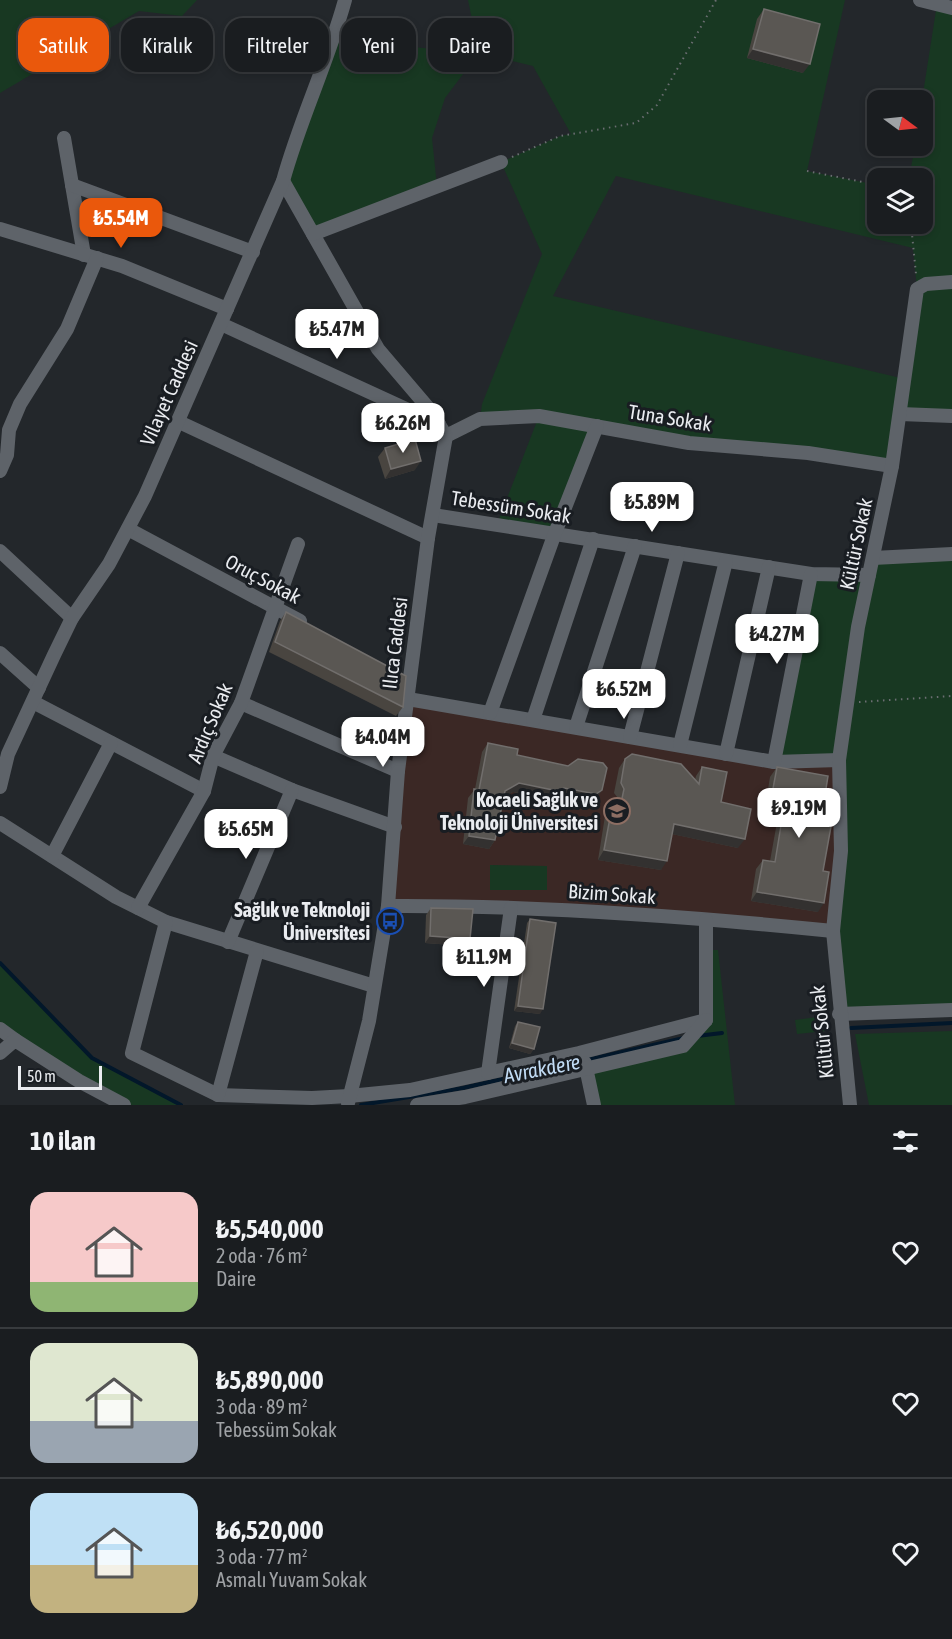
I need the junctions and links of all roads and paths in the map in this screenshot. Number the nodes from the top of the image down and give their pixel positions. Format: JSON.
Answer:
{"nodes":[{"id":1,"x":345,"y":0,"type":"edge"},
{"id":2,"x":716,"y":0,"type":"edge"},
{"id":3,"x":920,"y":0,"type":"edge"},
{"id":4,"x":952,"y":8,"type":"edge"},
{"id":5,"x":64,"y":138,"type":"dead end"},
{"id":6,"x":501,"y":162,"type":"joint"},
{"id":7,"x":807,"y":171,"type":"dead end"},
{"id":8,"x":283,"y":181,"type":"junction"},
{"id":9,"x":867,"y":183,"type":"edge"},
{"id":10,"x":72,"y":185,"type":"junction"},
{"id":11,"x":0,"y":229,"type":"edge"},
{"id":12,"x":313,"y":234,"type":"junction"},
{"id":13,"x":913,"y":234,"type":"edge"},
{"id":14,"x":253,"y":252,"type":"junction"},
{"id":15,"x":90,"y":256,"type":"junction"},
{"id":16,"x":952,"y":282,"type":"edge"},
{"id":17,"x":922,"y":286,"type":"junction"},
{"id":18,"x":227,"y":309,"type":"junction"},
{"id":19,"x":220,"y":324,"type":"junction"},
{"id":20,"x":900,"y":414,"type":"junction"},
{"id":21,"x":952,"y":416,"type":"edge"},
{"id":22,"x":179,"y":422,"type":"junction"},
{"id":23,"x":4,"y":426,"type":"edge"},
{"id":24,"x":597,"y":426,"type":"junction"},
{"id":25,"x":444,"y":430,"type":"junction"},
{"id":26,"x":892,"y":466,"type":"junction"},
{"id":27,"x":0,"y":471,"type":"edge"},
{"id":28,"x":433,"y":515,"type":"junction"},
{"id":29,"x":129,"y":529,"type":"junction"},
{"id":30,"x":555,"y":533,"type":"junction"},
{"id":31,"x":428,"y":537,"type":"junction"},
{"id":32,"x":593,"y":539,"type":"junction"},
{"id":33,"x":297,"y":544,"type":"dead end"},
{"id":34,"x":634,"y":546,"type":"junction"},
{"id":35,"x":0,"y":551,"type":"edge"},
{"id":36,"x":678,"y":553,"type":"junction"},
{"id":37,"x":952,"y":554,"type":"edge"},
{"id":38,"x":873,"y":558,"type":"junction"},
{"id":39,"x":726,"y":561,"type":"junction"},
{"id":40,"x":769,"y":567,"type":"junction"},
{"id":41,"x":811,"y":574,"type":"junction"},
{"id":42,"x":869,"y":575,"type":"junction"},
{"id":43,"x":275,"y":607,"type":"junction"},
{"id":44,"x":72,"y":618,"type":"junction"},
{"id":45,"x":316,"y":630,"type":"edge"},
{"id":46,"x":0,"y":654,"type":"edge"},
{"id":47,"x":39,"y":688,"type":"junction"},
{"id":48,"x":952,"y":696,"type":"edge"},
{"id":49,"x":408,"y":699,"type":"junction"},
{"id":50,"x":33,"y":702,"type":"junction"},
{"id":51,"x":847,"y":702,"type":"junction"},
{"id":52,"x":241,"y":703,"type":"junction"},
{"id":53,"x":490,"y":713,"type":"junction"},
{"id":54,"x":533,"y":720,"type":"junction"},
{"id":55,"x":576,"y":727,"type":"junction"},
{"id":56,"x":630,"y":737,"type":"junction"},
{"id":57,"x":111,"y":743,"type":"junction"},
{"id":58,"x":680,"y":746,"type":"junction"},
{"id":59,"x":726,"y":754,"type":"junction"},
{"id":60,"x":213,"y":756,"type":"junction"},
{"id":61,"x":839,"y":760,"type":"junction"},
{"id":62,"x":774,"y":762,"type":"junction"},
{"id":63,"x":398,"y":771,"type":"junction"},
{"id":64,"x":0,"y":787,"type":"edge"},
{"id":65,"x":292,"y":790,"type":"junction"},
{"id":66,"x":204,"y":791,"type":"junction"},
{"id":67,"x":0,"y":823,"type":"edge"},
{"id":68,"x":395,"y":827,"type":"junction"},
{"id":69,"x":52,"y":856,"type":"junction"},
{"id":70,"x":387,"y":906,"type":"junction"},
{"id":71,"x":138,"y":908,"type":"junction"},
{"id":72,"x":510,"y":908,"type":"junction"},
{"id":73,"x":706,"y":920,"type":"junction"},
{"id":74,"x":166,"y":922,"type":"junction"},
{"id":75,"x":833,"y":932,"type":"junction"},
{"id":76,"x":228,"y":942,"type":"junction"},
{"id":77,"x":256,"y":951,"type":"junction"},
{"id":78,"x":374,"y":986,"type":"junction"},
{"id":79,"x":952,"y":1010,"type":"edge"},
{"id":80,"x":839,"y":1014,"type":"junction"},
{"id":81,"x":706,"y":1020,"type":"junction"},
{"id":82,"x":0,"y":1029,"type":"edge"},
{"id":83,"x":15,"y":1041,"type":"junction"},
{"id":84,"x":583,"y":1052,"type":"junction"},
{"id":85,"x":0,"y":1053,"type":"edge"},
{"id":86,"x":587,"y":1070,"type":"junction"},
{"id":87,"x":488,"y":1073,"type":"junction"},
{"id":88,"x":461,"y":1079,"type":"junction"},
{"id":89,"x":218,"y":1095,"type":"junction"},
{"id":90,"x":348,"y":1101,"type":"edge"},
{"id":91,"x":466,"y":1101,"type":"edge"},
{"id":92,"x":124,"y":1105,"type":"edge"},
{"id":93,"x":417,"y":1105,"type":"edge"},
{"id":94,"x":594,"y":1105,"type":"edge"},
{"id":95,"x":850,"y":1105,"type":"edge"}],
"edges":[{"from":1,"to":8,"type":"street","name":"Vilayet Caddesi"},
{"from":2,"to":6,"type":"path"},
{"from":3,"to":4,"type":"street"},
{"from":5,"to":10,"type":"street"},
{"from":6,"to":12,"type":"street"},
{"from":7,"to":9,"type":"path"},
{"from":8,"to":12,"type":"street"},
{"from":8,"to":14,"type":"street","name":"Vilayet Caddesi"},
{"from":10,"to":14,"type":"street"},
{"from":10,"to":15,"type":"street"},
{"from":11,"to":15,"type":"street"},
{"from":12,"to":25,"type":"street"},
{"from":13,"to":17,"type":"path"},
{"from":14,"to":18,"type":"street","name":"Vilayet Caddesi"},
{"from":15,"to":18,"type":"street"},
{"from":15,"to":23,"type":"street"},
{"from":16,"to":17,"type":"street"},
{"from":17,"to":20,"type":"street","name":"Kültür Sokak"},
{"from":18,"to":19,"type":"street","name":"Vilayet Caddesi"},
{"from":19,"to":22,"type":"street","name":"Vilayet Caddesi"},
{"from":19,"to":25,"type":"street"},
{"from":20,"to":21,"type":"street"},
{"from":20,"to":26,"type":"street","name":"Kültür Sokak"},
{"from":22,"to":29,"type":"street","name":"Vilayet Caddesi"},
{"from":22,"to":31,"type":"street"},
{"from":23,"to":27,"type":"street"},
{"from":24,"to":25,"type":"street","name":"Tuna Sokak"},
{"from":24,"to":26,"type":"street","name":"Tuna Sokak"},
{"from":24,"to":30,"type":"street"},
{"from":25,"to":28,"type":"street","name":"Ilıca Caddesi"},
{"from":26,"to":38,"type":"street","name":"Kültür Sokak"},
{"from":28,"to":30,"type":"street","name":"Tebessüm Sokak"},
{"from":28,"to":31,"type":"street","name":"Ilıca Caddesi"},
{"from":29,"to":43,"type":"street","name":"Oruç Sokak"},
{"from":29,"to":44,"type":"street","name":"Vilayet Caddesi"},
{"from":30,"to":32,"type":"street","name":"Tebessüm Sokak"},
{"from":30,"to":53,"type":"street"},
{"from":31,"to":49,"type":"street","name":"Ilıca Caddesi"},
{"from":32,"to":34,"type":"street","name":"Tebessüm Sokak"},
{"from":32,"to":54,"type":"street"},
{"from":33,"to":43,"type":"street","name":"Ardıç Sokak"},
{"from":34,"to":36,"type":"street","name":"Tebessüm Sokak"},
{"from":34,"to":55,"type":"street"},
{"from":35,"to":44,"type":"street"},
{"from":36,"to":39,"type":"street","name":"Tebessüm Sokak"},
{"from":36,"to":56,"type":"street"},
{"from":37,"to":38,"type":"street"},
{"from":38,"to":42,"type":"street","name":"Kültür Sokak"},
{"from":39,"to":40,"type":"street","name":"Tebessüm Sokak"},
{"from":39,"to":58,"type":"street"},
{"from":40,"to":41,"type":"street","name":"Tebessüm Sokak"},
{"from":40,"to":59,"type":"street"},
{"from":41,"to":42,"type":"street","name":"Tebessüm Sokak"},
{"from":41,"to":62,"type":"street"},
{"from":42,"to":51,"type":"street","name":"Kültür Sokak"},
{"from":43,"to":45,"type":"street","name":"Oruç Sokak"},
{"from":43,"to":52,"type":"street","name":"Ardıç Sokak"},
{"from":44,"to":47,"type":"street","name":"Vilayet Caddesi"},
{"from":46,"to":47,"type":"street"},
{"from":47,"to":50,"type":"street","name":"Vilayet Caddesi"},
{"from":48,"to":51,"type":"path"},
{"from":49,"to":53,"type":"street"},
{"from":49,"to":63,"type":"street","name":"Ilıca Caddesi"},
{"from":50,"to":57,"type":"street"},
{"from":50,"to":64,"type":"street","name":"Vilayet Caddesi"},
{"from":51,"to":61,"type":"street","name":"Kültür Sokak"},
{"from":52,"to":60,"type":"street","name":"Ardıç Sokak"},
{"from":52,"to":63,"type":"street"},
{"from":53,"to":54,"type":"street"},
{"from":54,"to":55,"type":"street"},
{"from":55,"to":56,"type":"street"},
{"from":56,"to":58,"type":"street"},
{"from":57,"to":66,"type":"street"},
{"from":57,"to":69,"type":"street"},
{"from":58,"to":59,"type":"street"},
{"from":59,"to":62,"type":"street"},
{"from":60,"to":65,"type":"street"},
{"from":60,"to":66,"type":"street","name":"Ardıç Sokak"},
{"from":61,"to":62,"type":"street"},
{"from":61,"to":75,"type":"street","name":"Kültür Sokak"},
{"from":63,"to":68,"type":"street","name":"Ilıca Caddesi"},
{"from":65,"to":68,"type":"street"},
{"from":65,"to":76,"type":"street"},
{"from":66,"to":71,"type":"street","name":"Ardıç Sokak"},
{"from":67,"to":69,"type":"street"},
{"from":68,"to":70,"type":"street","name":"Ilıca Caddesi"},
{"from":69,"to":71,"type":"street"},
{"from":70,"to":72,"type":"street","name":"Bizim Sokak"},
{"from":70,"to":78,"type":"street","name":"Ilıca Caddesi"},
{"from":71,"to":74,"type":"street"},
{"from":72,"to":73,"type":"street","name":"Bizim Sokak"},
{"from":72,"to":87,"type":"street"},
{"from":73,"to":75,"type":"street","name":"Bizim Sokak"},
{"from":73,"to":81,"type":"street"},
{"from":74,"to":76,"type":"street"},
{"from":74,"to":89,"type":"street"},
{"from":75,"to":80,"type":"street","name":"Kültür Sokak"},
{"from":76,"to":77,"type":"street"},
{"from":77,"to":78,"type":"street"},
{"from":77,"to":89,"type":"street"},
{"from":78,"to":90,"type":"street","name":"Ilıca Caddesi"},
{"from":79,"to":80,"type":"street"},
{"from":80,"to":95,"type":"street","name":"Kültür Sokak"},
{"from":81,"to":84,"type":"street"},
{"from":81,"to":86,"type":"street"},
{"from":82,"to":83,"type":"street"},
{"from":83,"to":85,"type":"street"},
{"from":83,"to":92,"type":"street"},
{"from":84,"to":86,"type":"street"},
{"from":84,"to":87,"type":"street"},
{"from":86,"to":91,"type":"street"},
{"from":86,"to":94,"type":"street"},
{"from":87,"to":88,"type":"street"},
{"from":88,"to":90,"type":"street"},
{"from":88,"to":91,"type":"street"},
{"from":89,"to":90,"type":"street"},
{"from":91,"to":93,"type":"street"}]}
